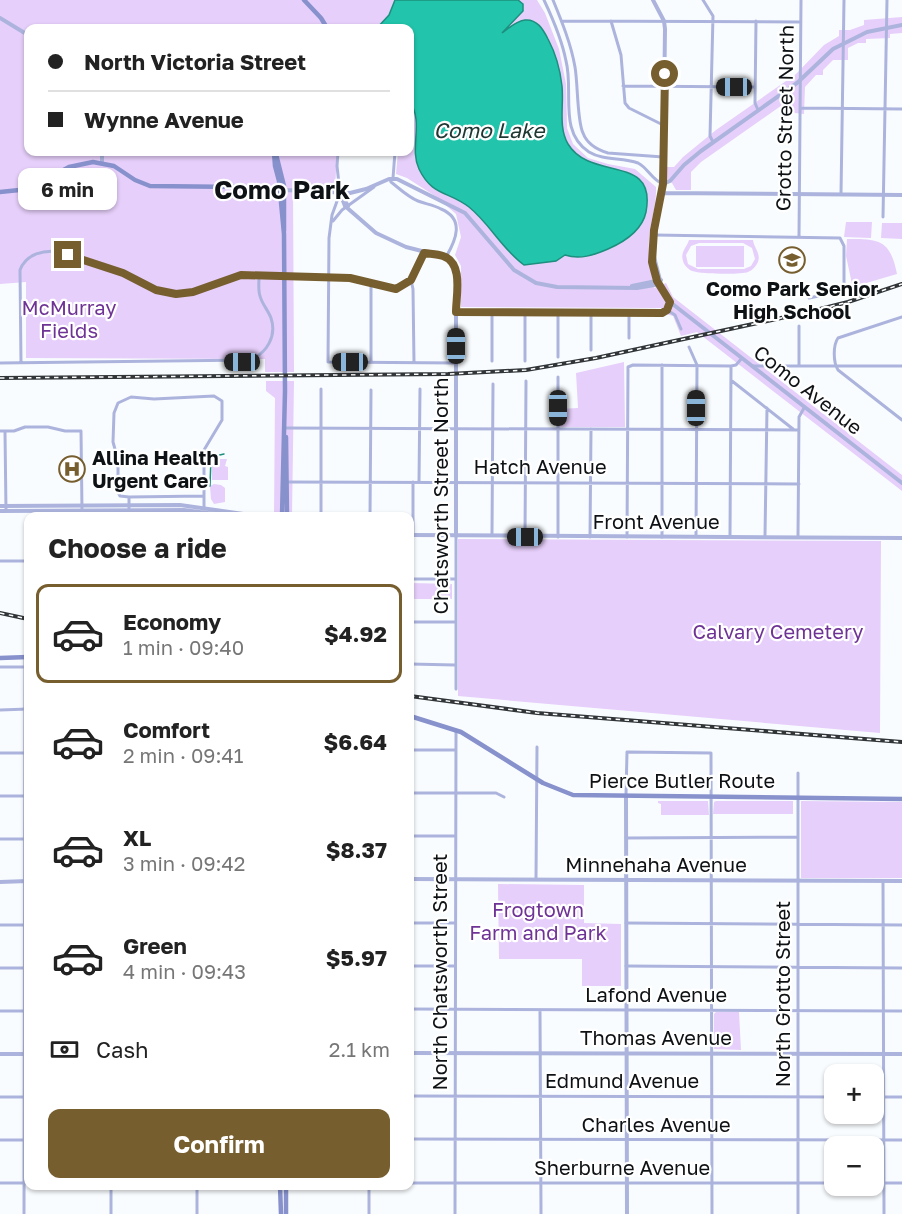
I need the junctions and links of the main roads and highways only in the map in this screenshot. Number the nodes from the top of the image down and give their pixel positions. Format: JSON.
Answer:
{"nodes":[{"id":1,"x":304,"y":0,"type":"edge"},
{"id":2,"x":325,"y":24,"type":"edge"},
{"id":3,"x":275,"y":156,"type":"edge"},
{"id":4,"x":282,"y":190,"type":"junction"},
{"id":5,"x":0,"y":192,"type":"edge"},
{"id":6,"x":285,"y":481,"type":"junction"},
{"id":7,"x":282,"y":512,"type":"edge"},
{"id":8,"x":287,"y":512,"type":"edge"},
{"id":9,"x":24,"y":657,"type":"edge"},
{"id":10,"x":0,"y":658,"type":"edge"},
{"id":11,"x":414,"y":717,"type":"edge"},
{"id":12,"x":902,"y":799,"type":"edge"},
{"id":13,"x":280,"y":1190,"type":"edge"},
{"id":14,"x":286,"y":1190,"type":"edge"},
{"id":15,"x":280,"y":1214,"type":"edge"},
{"id":16,"x":286,"y":1214,"type":"edge"}],
"edges":[{"from":1,"to":2,"type":"main road"},
{"from":3,"to":4,"type":"main road"},
{"from":4,"to":5,"type":"main road"},
{"from":4,"to":6,"type":"main road"},
{"from":6,"to":7,"type":"main road"},
{"from":6,"to":8,"type":"main road"},
{"from":9,"to":10,"type":"main road"},
{"from":11,"to":12,"type":"main road","name":"Pierce Butler Route"},
{"from":13,"to":15,"type":"main road"},
{"from":14,"to":16,"type":"main road"}]}
